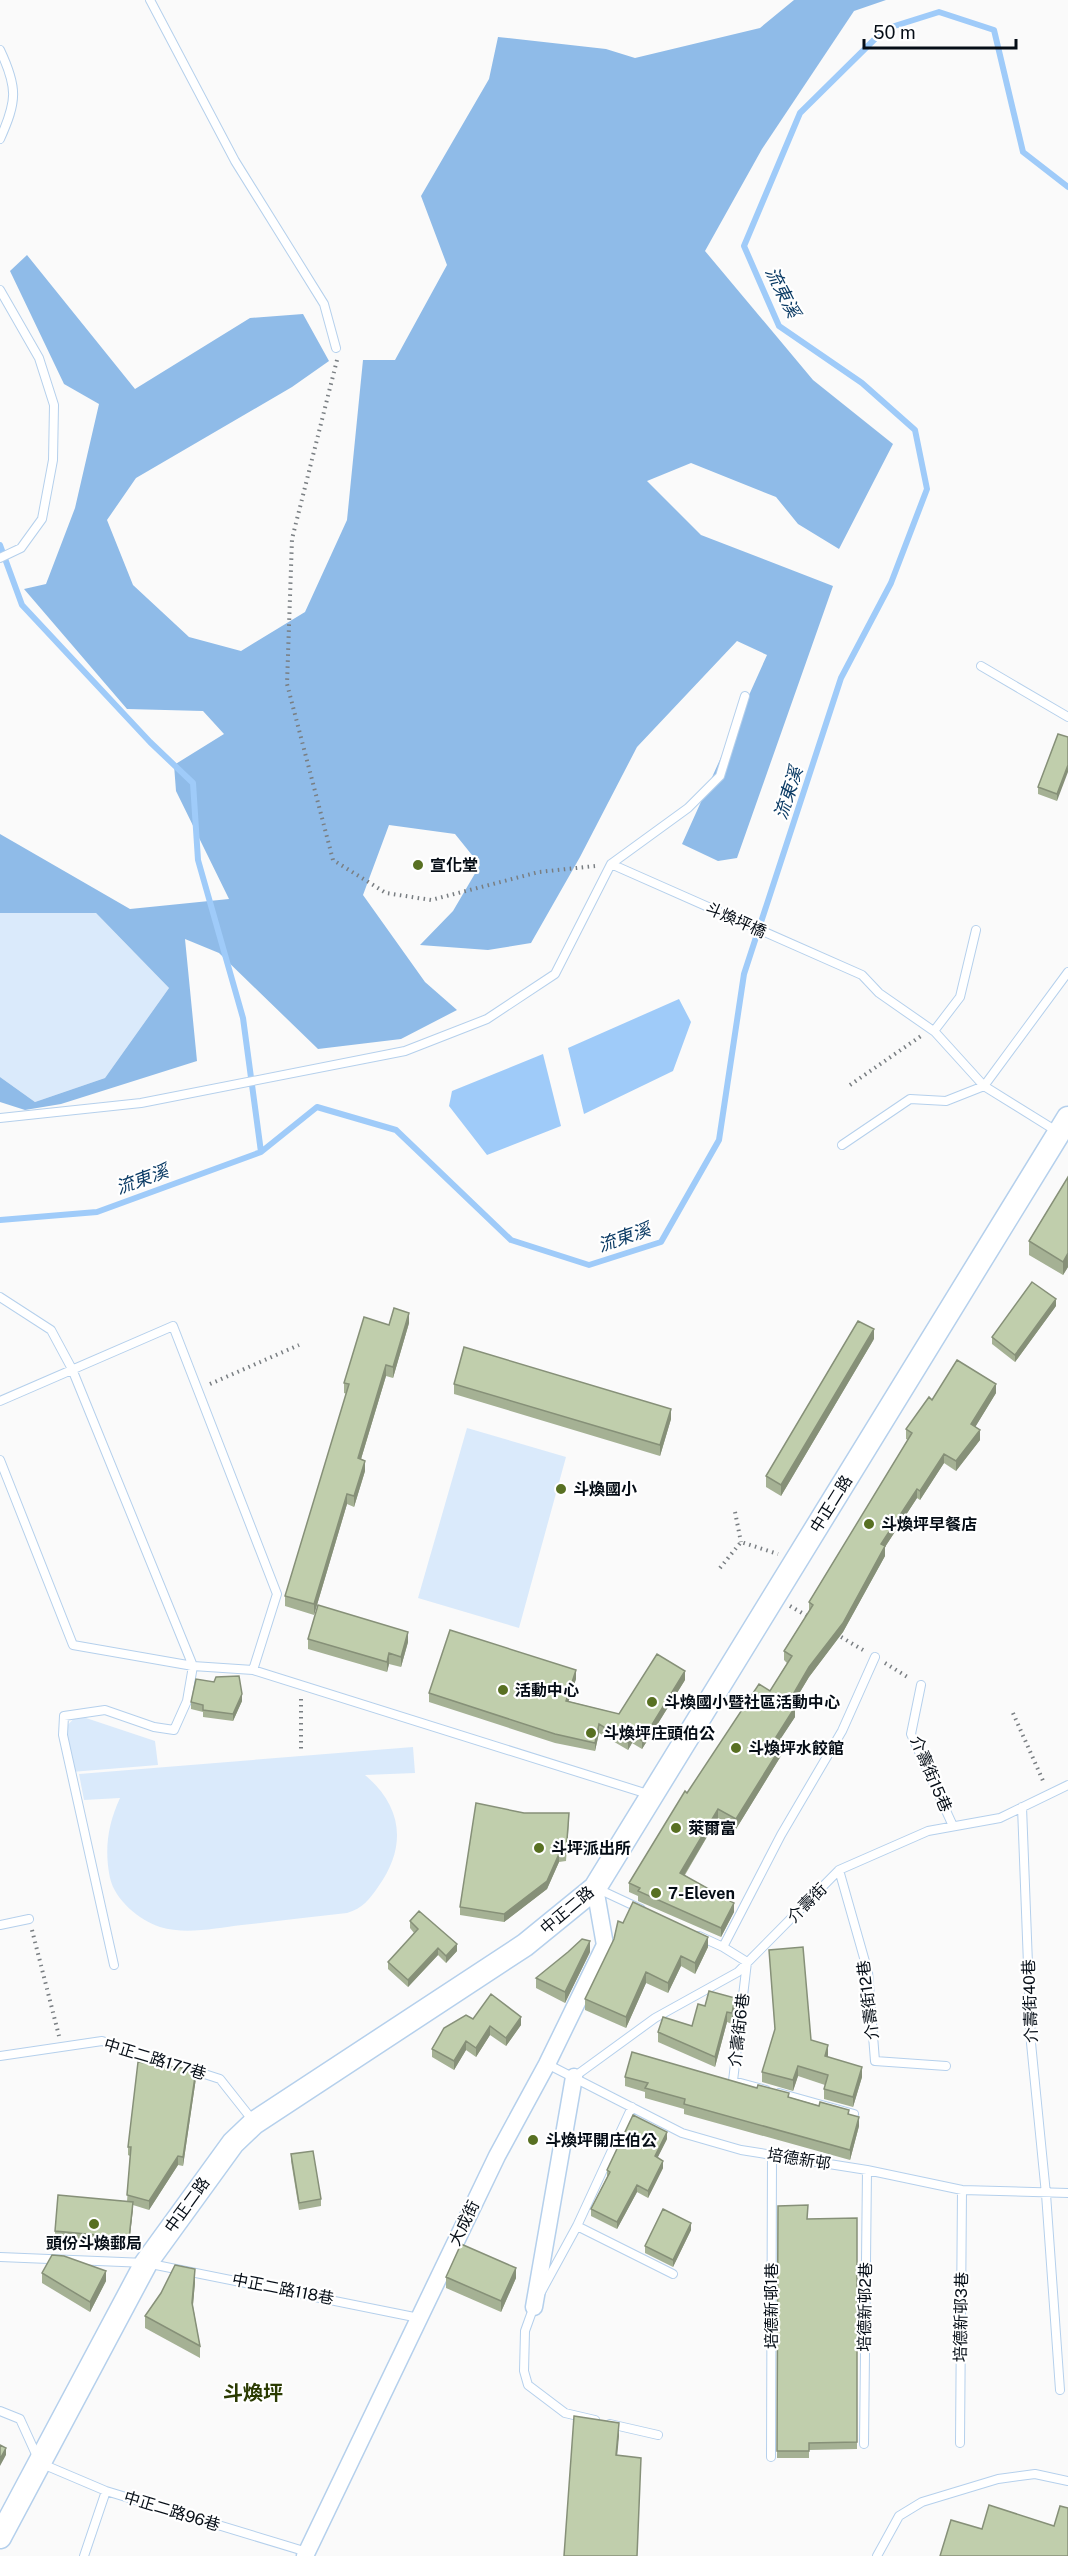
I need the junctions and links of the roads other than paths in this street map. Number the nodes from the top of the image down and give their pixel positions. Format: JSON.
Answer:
{"nodes":[{"id":1,"x":150,"y":0,"type":"edge"},
{"id":2,"x":0,"y":50,"type":"edge"},
{"id":3,"x":0,"y":139,"type":"edge"},
{"id":4,"x":0,"y":290,"type":"edge"},
{"id":5,"x":336,"y":348,"type":"road end"},
{"id":6,"x":0,"y":558,"type":"edge"},
{"id":7,"x":981,"y":666,"type":"dead end"},
{"id":8,"x":745,"y":696,"type":"dead end"},
{"id":9,"x":1068,"y":717,"type":"edge"},
{"id":10,"x":611,"y":864,"type":"junction"},
{"id":11,"x":976,"y":930,"type":"dead end"},
{"id":12,"x":1068,"y":972,"type":"edge"},
{"id":13,"x":935,"y":1032,"type":"junction"},
{"id":14,"x":984,"y":1086,"type":"junction"},
{"id":15,"x":0,"y":1118,"type":"edge"},
{"id":16,"x":1063,"y":1125,"type":"edge"},
{"id":17,"x":842,"y":1145,"type":"dead end"},
{"id":18,"x":0,"y":1297,"type":"edge"},
{"id":19,"x":72,"y":1369,"type":"junction"},
{"id":20,"x":0,"y":1401,"type":"edge"},
{"id":21,"x":0,"y":1460,"type":"edge"},
{"id":22,"x":874,"y":1657,"type":"road end"},
{"id":23,"x":193,"y":1666,"type":"junction"},
{"id":24,"x":253,"y":1670,"type":"junction"},
{"id":25,"x":921,"y":1685,"type":"road end"},
{"id":26,"x":1068,"y":1785,"type":"edge"},
{"id":27,"x":652,"y":1795,"type":"junction"},
{"id":28,"x":1022,"y":1807,"type":"junction"},
{"id":29,"x":954,"y":1826,"type":"junction"},
{"id":30,"x":839,"y":1870,"type":"junction"},
{"id":31,"x":595,"y":1888,"type":"junction"},
{"id":32,"x":649,"y":1912,"type":"edge"},
{"id":33,"x":29,"y":1919,"type":"road end"},
{"id":34,"x":0,"y":1925,"type":"edge"},
{"id":35,"x":691,"y":1932,"type":"edge"},
{"id":36,"x":723,"y":1947,"type":"junction"},
{"id":37,"x":747,"y":1962,"type":"junction"},
{"id":38,"x":114,"y":1965,"type":"dead end"},
{"id":39,"x":0,"y":2055,"type":"edge"},
{"id":40,"x":547,"y":2064,"type":"junction"},
{"id":41,"x":946,"y":2066,"type":"dead end"},
{"id":42,"x":574,"y":2077,"type":"junction"},
{"id":43,"x":632,"y":2107,"type":"junction"},
{"id":44,"x":854,"y":2114,"type":"edge"},
{"id":45,"x":254,"y":2123,"type":"junction"},
{"id":46,"x":772,"y":2155,"type":"junction"},
{"id":47,"x":867,"y":2170,"type":"junction"},
{"id":48,"x":963,"y":2190,"type":"junction"},
{"id":49,"x":1068,"y":2193,"type":"edge"},
{"id":50,"x":1046,"y":2194,"type":"junction"},
{"id":51,"x":577,"y":2226,"type":"junction"},
{"id":52,"x":0,"y":2257,"type":"edge"},
{"id":53,"x":146,"y":2263,"type":"junction"},
{"id":54,"x":673,"y":2274,"type":"dead end"},
{"id":55,"x":534,"y":2307,"type":"junction"},
{"id":56,"x":419,"y":2318,"type":"junction"},
{"id":57,"x":1060,"y":2390,"type":"dead end"},
{"id":58,"x":0,"y":2411,"type":"edge"},
{"id":59,"x":658,"y":2435,"type":"dead end"},
{"id":60,"x":960,"y":2443,"type":"dead end"},
{"id":61,"x":864,"y":2444,"type":"dead end"},
{"id":62,"x":771,"y":2457,"type":"dead end"},
{"id":63,"x":40,"y":2463,"type":"junction"},
{"id":64,"x":1068,"y":2481,"type":"edge"},
{"id":65,"x":106,"y":2491,"type":"junction"},
{"id":66,"x":0,"y":2537,"type":"edge"},
{"id":67,"x":306,"y":2554,"type":"edge"},
{"id":68,"x":84,"y":2556,"type":"edge"},
{"id":69,"x":877,"y":2556,"type":"edge"}],
"edges":[{"from":1,"to":5,"type":"lane"},
{"from":2,"to":3,"type":"lane"},
{"from":4,"to":6,"type":"lane"},
{"from":7,"to":9,"type":"lane"},
{"from":8,"to":10,"type":"lane"},
{"from":10,"to":13,"type":"lane","name":"斗煥坪橋"},
{"from":10,"to":15,"type":"lane"},
{"from":11,"to":13,"type":"lane"},
{"from":12,"to":14,"type":"lane"},
{"from":13,"to":14,"type":"lane"},
{"from":14,"to":16,"type":"lane"},
{"from":14,"to":17,"type":"lane"},
{"from":16,"to":27,"type":"main road","name":"中正二路"},
{"from":18,"to":19,"type":"lane"},
{"from":19,"to":20,"type":"lane"},
{"from":19,"to":23,"type":"lane"},
{"from":19,"to":24,"type":"lane"},
{"from":21,"to":23,"type":"lane"},
{"from":22,"to":36,"type":"lane"},
{"from":23,"to":24,"type":"lane"},
{"from":23,"to":38,"type":"lane"},
{"from":24,"to":27,"type":"lane"},
{"from":25,"to":29,"type":"lane","name":"介壽街15巷"},
{"from":26,"to":28,"type":"lane","name":"介壽街"},
{"from":27,"to":31,"type":"main road","name":"中正二路"},
{"from":28,"to":29,"type":"lane","name":"介壽街"},
{"from":28,"to":50,"type":"lane","name":"介壽街40巷"},
{"from":29,"to":30,"type":"lane","name":"介壽街"},
{"from":30,"to":37,"type":"lane","name":"介壽街"},
{"from":30,"to":41,"type":"lane","name":"介壽街12巷"},
{"from":31,"to":32,"type":"lane"},
{"from":31,"to":40,"type":"street","name":"大成街"},
{"from":31,"to":45,"type":"main road","name":"中正二路"},
{"from":33,"to":34,"type":"lane"},
{"from":35,"to":36,"type":"lane"},
{"from":36,"to":37,"type":"lane"},
{"from":37,"to":42,"type":"lane","name":"介壽街"},
{"from":37,"to":44,"type":"lane","name":"介壽街6巷"},
{"from":39,"to":45,"type":"lane","name":"中正二路177巷"},
{"from":40,"to":42,"type":"lane","name":"培德新邨"},
{"from":40,"to":56,"type":"street","name":"大成街"},
{"from":42,"to":43,"type":"lane","name":"培德新邨"},
{"from":42,"to":55,"type":"street"},
{"from":43,"to":46,"type":"lane","name":"培德新邨"},
{"from":43,"to":51,"type":"lane"},
{"from":45,"to":53,"type":"main road","name":"中正二路"},
{"from":46,"to":47,"type":"lane","name":"培德新邨"},
{"from":46,"to":62,"type":"lane","name":"培德新邨1巷"},
{"from":47,"to":48,"type":"lane","name":"培德新邨"},
{"from":47,"to":61,"type":"lane","name":"培德新邨2巷"},
{"from":48,"to":50,"type":"lane","name":"培德新邨"},
{"from":48,"to":60,"type":"lane","name":"培德新邨3巷"},
{"from":49,"to":50,"type":"lane","name":"培德新邨"},
{"from":50,"to":57,"type":"lane","name":"介壽街40巷"},
{"from":51,"to":54,"type":"lane"},
{"from":51,"to":55,"type":"lane"},
{"from":52,"to":53,"type":"lane","name":"中正二路118巷"},
{"from":53,"to":56,"type":"lane","name":"中正二路118巷"},
{"from":53,"to":63,"type":"main road","name":"中正二路"},
{"from":55,"to":59,"type":"lane"},
{"from":56,"to":67,"type":"street","name":"大成街"},
{"from":58,"to":63,"type":"lane"},
{"from":63,"to":65,"type":"lane","name":"中正二路96巷"},
{"from":63,"to":66,"type":"main road","name":"中正二路"},
{"from":64,"to":69,"type":"lane"},
{"from":65,"to":67,"type":"lane","name":"中正二路96巷"},
{"from":65,"to":68,"type":"lane"}]}
